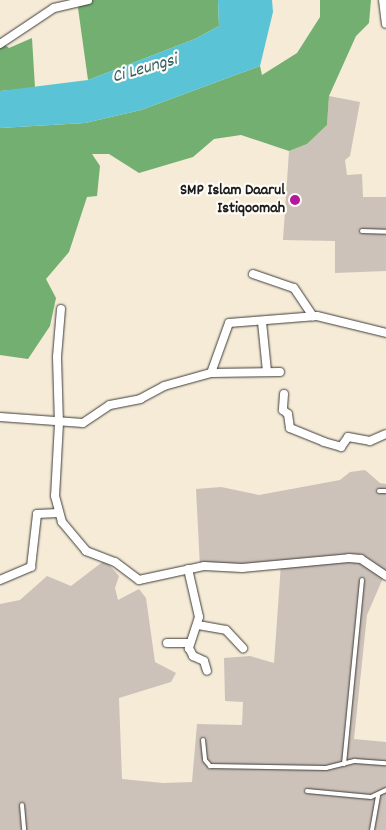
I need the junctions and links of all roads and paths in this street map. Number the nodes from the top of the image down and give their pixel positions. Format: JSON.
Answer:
{"nodes":[{"id":1,"x":88,"y":0,"type":"edge"},
{"id":2,"x":383,"y":0,"type":"edge"},
{"id":3,"x":386,"y":24,"type":"edge"},
{"id":4,"x":0,"y":44,"type":"edge"},
{"id":5,"x":362,"y":230,"type":"dead end"},
{"id":6,"x":386,"y":232,"type":"edge"},
{"id":7,"x":253,"y":274,"type":"dead end"},
{"id":8,"x":61,"y":309,"type":"dead end"},
{"id":9,"x":313,"y":316,"type":"junction"},
{"id":10,"x":262,"y":322,"type":"junction"},
{"id":11,"x":386,"y":333,"type":"edge"},
{"id":12,"x":267,"y":371,"type":"junction"},
{"id":13,"x":211,"y":372,"type":"junction"},
{"id":14,"x":280,"y":372,"type":"dead end"},
{"id":15,"x":284,"y":394,"type":"dead end"},
{"id":16,"x":0,"y":417,"type":"edge"},
{"id":17,"x":59,"y":423,"type":"junction"},
{"id":18,"x":386,"y":434,"type":"edge"},
{"id":19,"x":379,"y":490,"type":"dead end"},
{"id":20,"x":386,"y":491,"type":"edge"},
{"id":21,"x":58,"y":513,"type":"junction"},
{"id":22,"x":188,"y":569,"type":"junction"},
{"id":23,"x":386,"y":576,"type":"edge"},
{"id":24,"x":0,"y":580,"type":"edge"},
{"id":25,"x":362,"y":580,"type":"dead end"},
{"id":26,"x":198,"y":625,"type":"junction"},
{"id":27,"x":167,"y":643,"type":"dead end"},
{"id":28,"x":189,"y":643,"type":"junction"},
{"id":29,"x":243,"y":648,"type":"dead end"},
{"id":30,"x":207,"y":671,"type":"dead end"},
{"id":31,"x":203,"y":740,"type":"dead end"},
{"id":32,"x":386,"y":763,"type":"edge"},
{"id":33,"x":344,"y":764,"type":"junction"},
{"id":34,"x":386,"y":790,"type":"edge"},
{"id":35,"x":306,"y":791,"type":"dead end"},
{"id":36,"x":378,"y":795,"type":"junction"},
{"id":37,"x":22,"y":806,"type":"dead end"},
{"id":38,"x":24,"y":830,"type":"edge"},
{"id":39,"x":372,"y":830,"type":"edge"}],
"edges":[{"from":1,"to":4,"type":"street"},
{"from":2,"to":3,"type":"street"},
{"from":5,"to":6,"type":"lane"},
{"from":7,"to":9,"type":"street"},
{"from":8,"to":17,"type":"street"},
{"from":9,"to":10,"type":"street"},
{"from":9,"to":11,"type":"street"},
{"from":10,"to":12,"type":"street"},
{"from":10,"to":13,"type":"street"},
{"from":12,"to":13,"type":"street"},
{"from":12,"to":14,"type":"street"},
{"from":13,"to":17,"type":"street"},
{"from":15,"to":18,"type":"street"},
{"from":16,"to":17,"type":"street"},
{"from":17,"to":21,"type":"street"},
{"from":19,"to":20,"type":"lane"},
{"from":21,"to":22,"type":"street"},
{"from":21,"to":24,"type":"street"},
{"from":22,"to":23,"type":"street"},
{"from":22,"to":26,"type":"street"},
{"from":25,"to":33,"type":"lane"},
{"from":26,"to":28,"type":"street"},
{"from":26,"to":29,"type":"street"},
{"from":27,"to":28,"type":"street"},
{"from":28,"to":30,"type":"street"},
{"from":31,"to":33,"type":"lane"},
{"from":32,"to":33,"type":"lane"},
{"from":34,"to":36,"type":"lane"},
{"from":35,"to":36,"type":"lane"},
{"from":36,"to":39,"type":"lane"},
{"from":37,"to":38,"type":"lane"}]}
